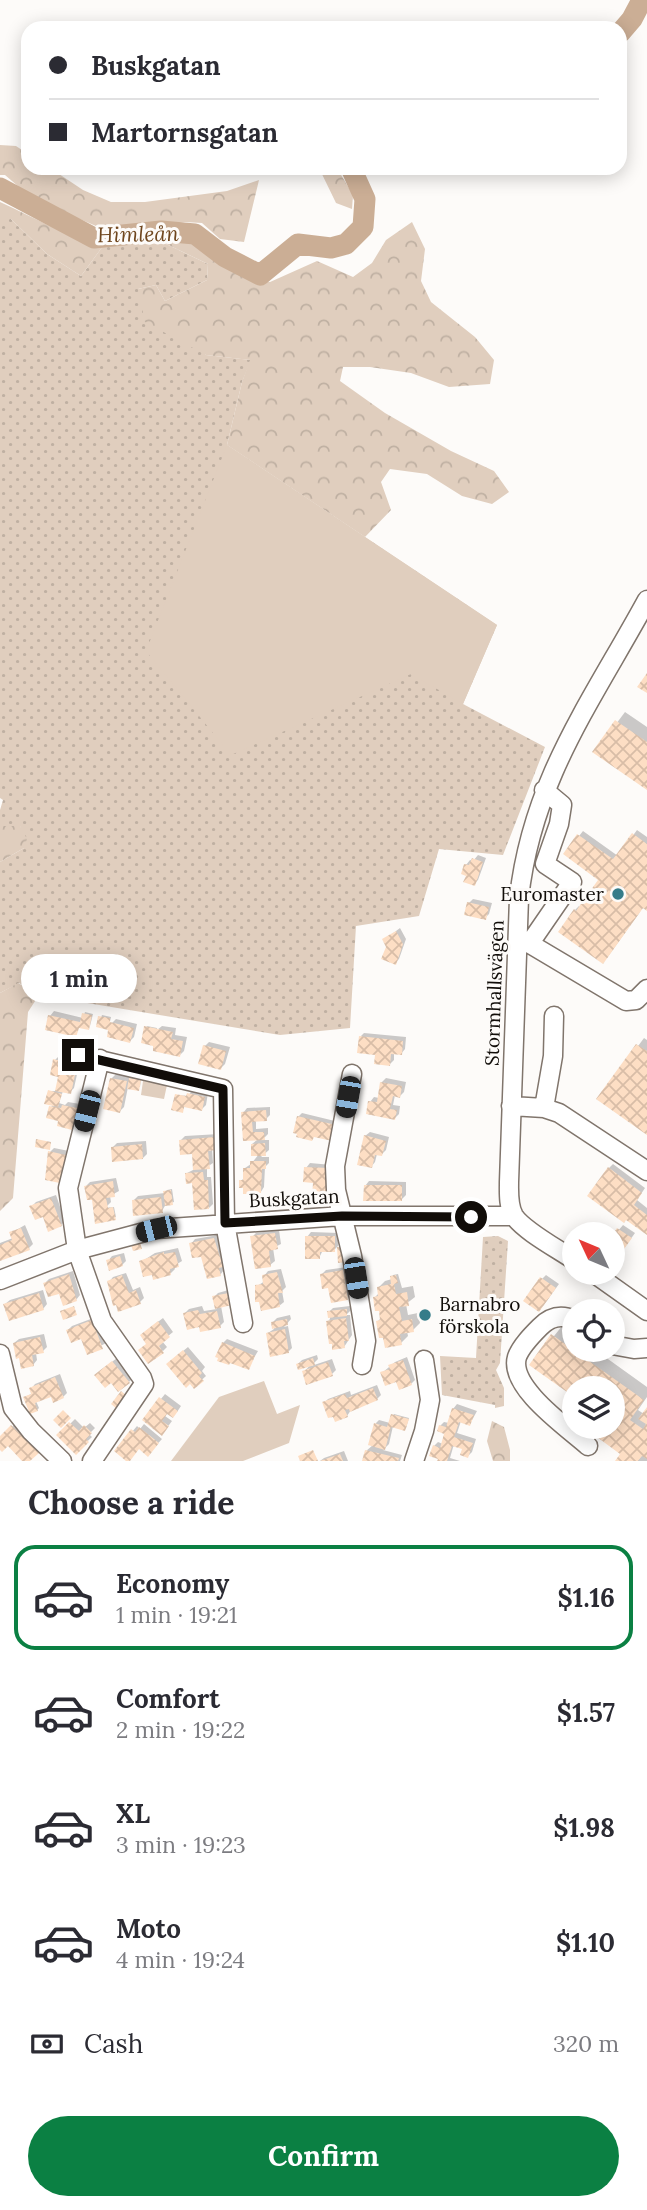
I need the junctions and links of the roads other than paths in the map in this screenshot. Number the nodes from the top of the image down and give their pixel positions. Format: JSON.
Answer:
{"nodes":[{"id":1,"x":644,"y":612,"type":"edge"},
{"id":2,"x":544,"y":790,"type":"junction"},
{"id":3,"x":524,"y":940,"type":"junction"},
{"id":4,"x":647,"y":989,"type":"edge"},
{"id":5,"x":554,"y":1016,"type":"dead end"},
{"id":6,"x":78,"y":1055,"type":"dead end"},
{"id":7,"x":100,"y":1059,"type":"junction"},
{"id":8,"x":352,"y":1073,"type":"dead end"},
{"id":9,"x":512,"y":1107,"type":"junction"},
{"id":10,"x":544,"y":1108,"type":"junction"},
{"id":11,"x":647,"y":1171,"type":"edge"},
{"id":12,"x":342,"y":1216,"type":"junction"},
{"id":13,"x":514,"y":1216,"type":"junction"},
{"id":14,"x":225,"y":1223,"type":"junction"},
{"id":15,"x":77,"y":1250,"type":"junction"},
{"id":16,"x":562,"y":1252,"type":"edge"},
{"id":17,"x":0,"y":1280,"type":"edge"},
{"id":18,"x":610,"y":1285,"type":"edge"},
{"id":19,"x":647,"y":1311,"type":"edge"},
{"id":20,"x":562,"y":1316,"type":"edge"},
{"id":21,"x":243,"y":1324,"type":"dead end"},
{"id":22,"x":625,"y":1348,"type":"edge"},
{"id":23,"x":647,"y":1348,"type":"edge"},
{"id":24,"x":0,"y":1354,"type":"edge"},
{"id":25,"x":424,"y":1360,"type":"dead end"},
{"id":26,"x":362,"y":1365,"type":"dead end"},
{"id":27,"x":588,"y":1446,"type":"dead end"},
{"id":28,"x":61,"y":1461,"type":"edge"},
{"id":29,"x":92,"y":1461,"type":"edge"},
{"id":30,"x":414,"y":1461,"type":"edge"}],
"edges":[{"from":1,"to":2,"type":"street","name":"Stormhallsvägen"},
{"from":2,"to":3,"type":"street","name":"Stormhallsvägen"},
{"from":2,"to":3,"type":"street"},
{"from":3,"to":4,"type":"street"},
{"from":3,"to":9,"type":"street","name":"Stormhallsvägen"},
{"from":5,"to":10,"type":"street"},
{"from":6,"to":7,"type":"street"},
{"from":7,"to":14,"type":"street"},
{"from":7,"to":15,"type":"street"},
{"from":8,"to":12,"type":"street"},
{"from":9,"to":10,"type":"street"},
{"from":9,"to":13,"type":"street","name":"Stormhallsvägen"},
{"from":10,"to":11,"type":"street"},
{"from":12,"to":13,"type":"street","name":"Buskgatan"},
{"from":12,"to":14,"type":"street","name":"Buskgatan"},
{"from":12,"to":26,"type":"street"},
{"from":13,"to":16,"type":"street"},
{"from":14,"to":15,"type":"street","name":"Buskgatan"},
{"from":14,"to":21,"type":"street"},
{"from":15,"to":17,"type":"street","name":"Buskgatan"},
{"from":15,"to":29,"type":"street"},
{"from":18,"to":19,"type":"street"},
{"from":20,"to":27,"type":"street"},
{"from":22,"to":23,"type":"street"},
{"from":24,"to":28,"type":"street"},
{"from":25,"to":30,"type":"street"}]}
